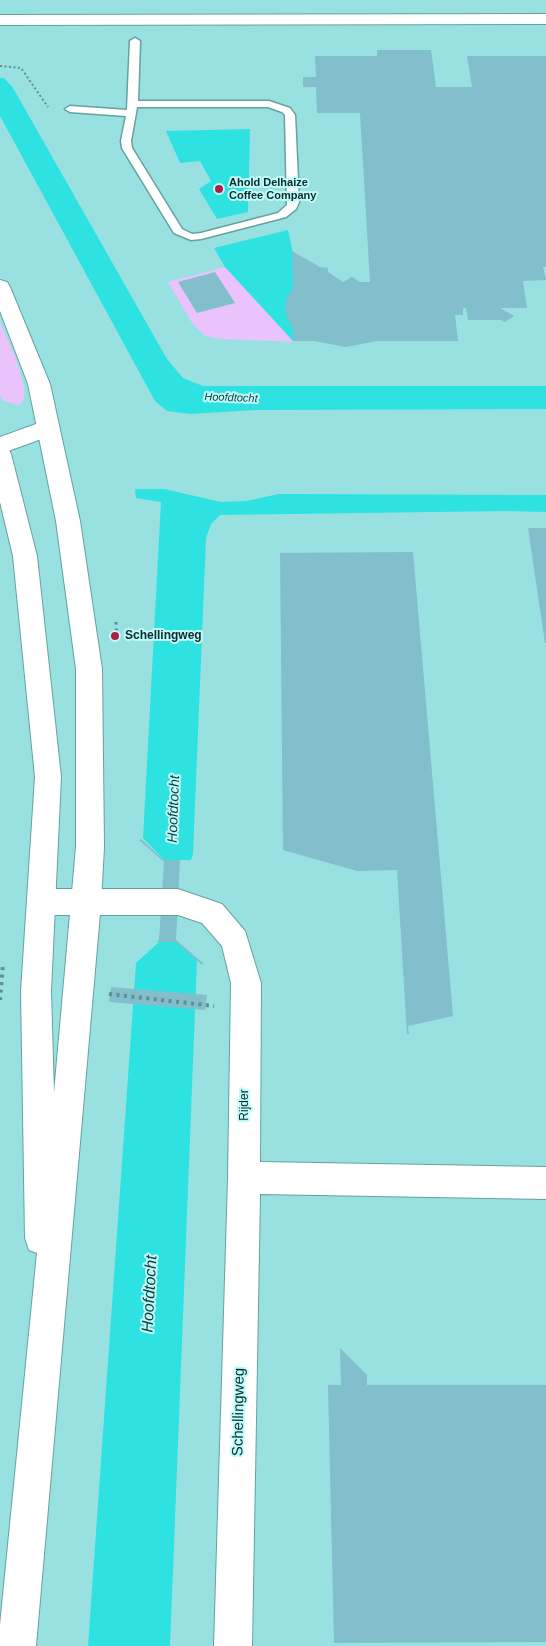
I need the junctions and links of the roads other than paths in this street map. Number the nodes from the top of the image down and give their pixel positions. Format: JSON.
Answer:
{"nodes":[{"id":1,"x":546,"y":19,"type":"edge"},
{"id":2,"x":0,"y":20,"type":"edge"},
{"id":3,"x":135,"y":41,"type":"dead end"},
{"id":4,"x":70,"y":109,"type":"road end"},
{"id":5,"x":132,"y":109,"type":"junction"},
{"id":6,"x":0,"y":287,"type":"edge"},
{"id":7,"x":0,"y":427,"type":"edge"},
{"id":8,"x":46,"y":428,"type":"junction"},
{"id":9,"x":0,"y":446,"type":"edge"},
{"id":10,"x":0,"y":454,"type":"edge"},
{"id":11,"x":41,"y":902,"type":"junction"},
{"id":12,"x":88,"y":902,"type":"junction"},
{"id":13,"x":244,"y":1178,"type":"junction"},
{"id":14,"x":546,"y":1183,"type":"edge"},
{"id":15,"x":43,"y":1362,"type":"junction"},
{"id":16,"x":17,"y":1646,"type":"edge"},
{"id":17,"x":233,"y":1646,"type":"edge"}],
"edges":[{"from":1,"to":2,"type":"main road"},
{"from":3,"to":5,"type":"lane"},
{"from":4,"to":5,"type":"lane"},
{"from":5,"to":5,"type":"lane"},
{"from":6,"to":8,"type":"main road"},
{"from":7,"to":8,"type":"main road"},
{"from":8,"to":9,"type":"main road"},
{"from":8,"to":12,"type":"main road"},
{"from":10,"to":11,"type":"main road"},
{"from":11,"to":12,"type":"main road","name":"Rijder"},
{"from":11,"to":15,"type":"main road"},
{"from":12,"to":13,"type":"main road","name":"Rijder"},
{"from":12,"to":15,"type":"main road"},
{"from":13,"to":14,"type":"main road"},
{"from":13,"to":17,"type":"main road","name":"Schellingweg"},
{"from":15,"to":16,"type":"main road"}]}
